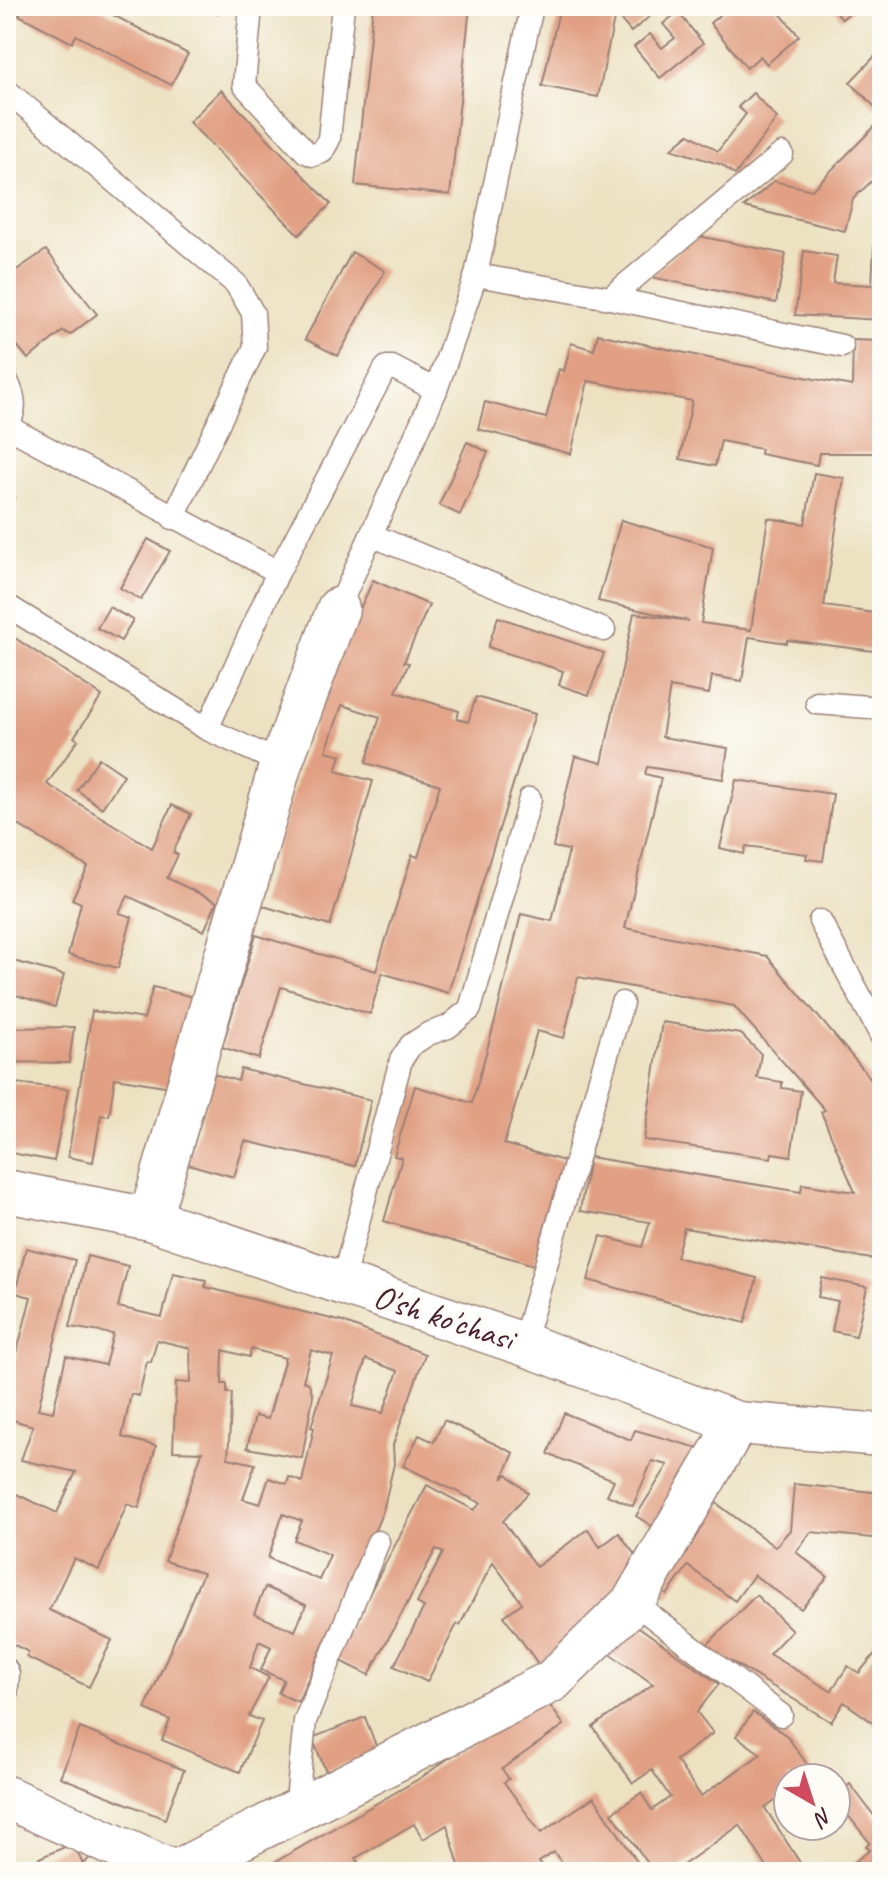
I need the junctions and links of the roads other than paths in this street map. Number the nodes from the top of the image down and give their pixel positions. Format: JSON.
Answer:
{"nodes":[{"id":1,"x":251,"y":6,"type":"edge"},
{"id":2,"x":343,"y":6,"type":"edge"},
{"id":3,"x":532,"y":6,"type":"edge"},
{"id":4,"x":6,"y":90,"type":"edge"},
{"id":5,"x":782,"y":154,"type":"dead end"},
{"id":6,"x":476,"y":275,"type":"junction"},
{"id":7,"x":610,"y":298,"type":"junction"},
{"id":8,"x":842,"y":346,"type":"dead end"},
{"id":9,"x":6,"y":379,"type":"edge"},
{"id":10,"x":436,"y":390,"type":"junction"},
{"id":11,"x":7,"y":428,"type":"edge"},
{"id":12,"x":173,"y":518,"type":"junction"},
{"id":13,"x":371,"y":535,"type":"junction"},
{"id":14,"x":278,"y":572,"type":"junction"},
{"id":15,"x":6,"y":605,"type":"edge"},
{"id":16,"x":338,"y":609,"type":"joint"},
{"id":17,"x":604,"y":630,"type":"dead end"},
{"id":18,"x":817,"y":703,"type":"dead end"},
{"id":19,"x":882,"y":708,"type":"edge"},
{"id":20,"x":207,"y":729,"type":"junction"},
{"id":21,"x":281,"y":763,"type":"junction"},
{"id":22,"x":530,"y":799,"type":"dead end"},
{"id":23,"x":820,"y":921,"type":"dead end"},
{"id":24,"x":622,"y":1003,"type":"dead end"},
{"id":25,"x":882,"y":1037,"type":"edge"},
{"id":26,"x":6,"y":1191,"type":"edge"},
{"id":27,"x":150,"y":1219,"type":"junction"},
{"id":28,"x":342,"y":1283,"type":"junction"},
{"id":29,"x":523,"y":1344,"type":"junction"},
{"id":30,"x":737,"y":1423,"type":"junction"},
{"id":31,"x":882,"y":1435,"type":"edge"},
{"id":32,"x":378,"y":1542,"type":"dead end"},
{"id":33,"x":633,"y":1602,"type":"junction"},
{"id":34,"x":6,"y":1669,"type":"edge"},
{"id":35,"x":6,"y":1697,"type":"edge"},
{"id":36,"x":781,"y":1715,"type":"dead end"},
{"id":37,"x":6,"y":1797,"type":"edge"},
{"id":38,"x":296,"y":1811,"type":"junction"},
{"id":39,"x":175,"y":1872,"type":"edge"}],
"edges":[{"from":1,"to":2,"type":"lane"},
{"from":3,"to":6,"type":"lane"},
{"from":4,"to":12,"type":"lane"},
{"from":5,"to":7,"type":"lane"},
{"from":6,"to":7,"type":"lane"},
{"from":6,"to":10,"type":"lane"},
{"from":7,"to":8,"type":"lane"},
{"from":9,"to":11,"type":"lane"},
{"from":10,"to":13,"type":"lane"},
{"from":10,"to":14,"type":"lane"},
{"from":11,"to":12,"type":"lane"},
{"from":12,"to":14,"type":"lane"},
{"from":13,"to":16,"type":"lane"},
{"from":13,"to":17,"type":"lane"},
{"from":14,"to":20,"type":"lane"},
{"from":15,"to":20,"type":"lane"},
{"from":16,"to":21,"type":"street"},
{"from":18,"to":19,"type":"lane"},
{"from":20,"to":21,"type":"lane"},
{"from":21,"to":27,"type":"street"},
{"from":22,"to":28,"type":"lane"},
{"from":23,"to":25,"type":"lane"},
{"from":24,"to":29,"type":"lane"},
{"from":26,"to":27,"type":"street","name":"O'sh ko'chasi"},
{"from":27,"to":28,"type":"street","name":"O'sh ko'chasi"},
{"from":28,"to":29,"type":"street","name":"O'sh ko'chasi"},
{"from":29,"to":30,"type":"street","name":"O'sh ko'chasi"},
{"from":30,"to":31,"type":"street","name":"O'sh ko'chasi"},
{"from":30,"to":33,"type":"street"},
{"from":32,"to":38,"type":"lane"},
{"from":33,"to":36,"type":"lane"},
{"from":33,"to":38,"type":"street"},
{"from":34,"to":35,"type":"lane"},
{"from":37,"to":39,"type":"street"},
{"from":38,"to":39,"type":"street"}]}
